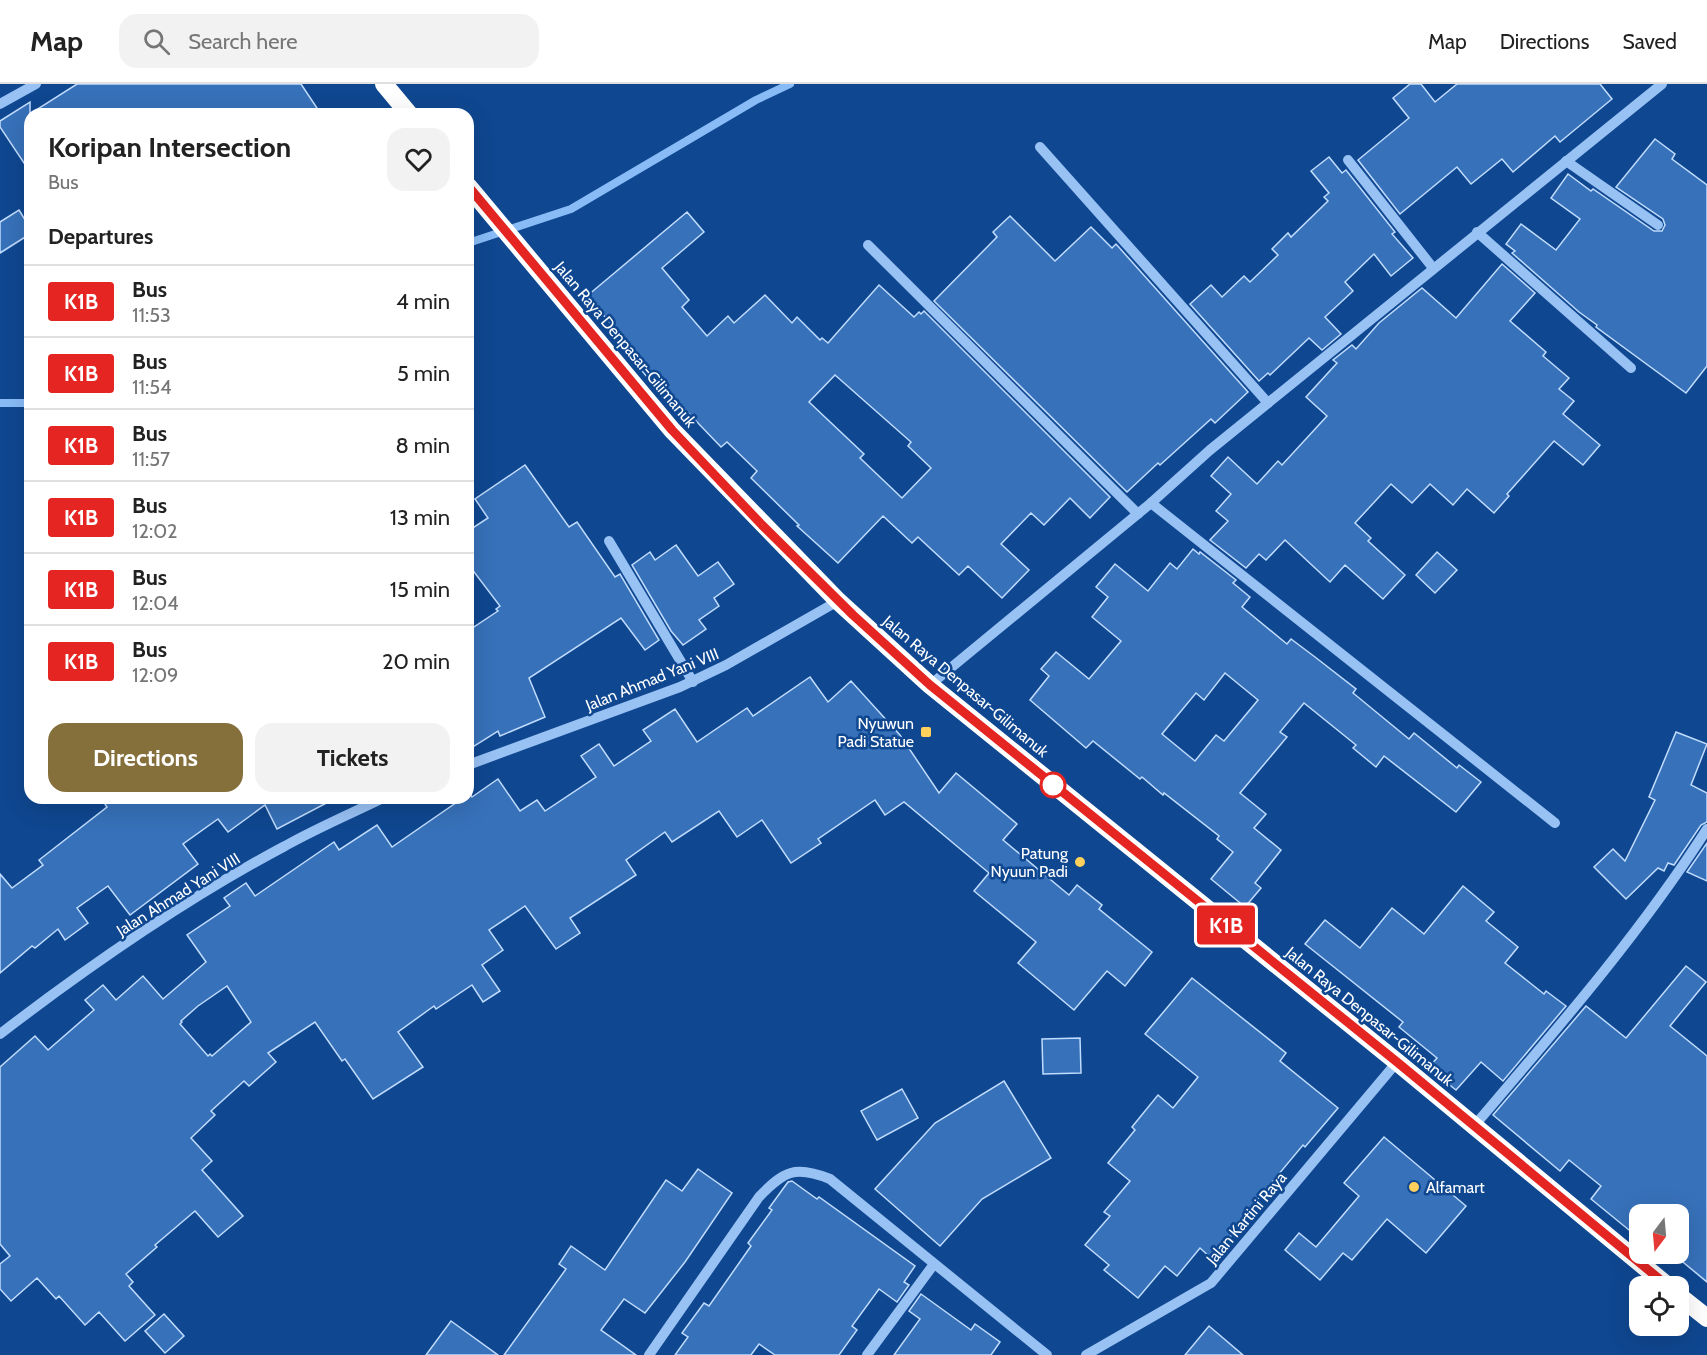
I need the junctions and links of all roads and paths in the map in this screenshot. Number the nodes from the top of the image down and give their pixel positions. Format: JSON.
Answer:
{"nodes":[{"id":1,"x":36,"y":84,"type":"edge"},
{"id":2,"x":384,"y":84,"type":"edge"},
{"id":3,"x":1662,"y":84,"type":"edge"},
{"id":4,"x":0,"y":104,"type":"edge"},
{"id":5,"x":404,"y":108,"type":"edge"},
{"id":6,"x":1040,"y":147,"type":"dead end"},
{"id":7,"x":1348,"y":160,"type":"dead end"},
{"id":8,"x":1566,"y":161,"type":"junction"},
{"id":9,"x":474,"y":193,"type":"edge"},
{"id":10,"x":1658,"y":225,"type":"dead end"},
{"id":11,"x":1478,"y":232,"type":"junction"},
{"id":12,"x":868,"y":245,"type":"dead end"},
{"id":13,"x":1433,"y":268,"type":"junction"},
{"id":14,"x":1631,"y":368,"type":"dead end"},
{"id":15,"x":1268,"y":403,"type":"junction"},
{"id":16,"x":1150,"y":503,"type":"junction"},
{"id":17,"x":1138,"y":514,"type":"junction"},
{"id":18,"x":609,"y":541,"type":"dead end"},
{"id":19,"x":838,"y":601,"type":"junction"},
{"id":20,"x":693,"y":682,"type":"junction"},
{"id":21,"x":930,"y":685,"type":"junction"},
{"id":22,"x":474,"y":763,"type":"edge"},
{"id":23,"x":371,"y":804,"type":"edge"},
{"id":24,"x":1555,"y":823,"type":"dead end"},
{"id":25,"x":1707,"y":829,"type":"edge"},
{"id":26,"x":0,"y":1034,"type":"edge"},
{"id":27,"x":1397,"y":1062,"type":"junction"},
{"id":28,"x":1474,"y":1126,"type":"junction"},
{"id":29,"x":934,"y":1264,"type":"junction"},
{"id":30,"x":1656,"y":1276,"type":"edge"},
{"id":31,"x":1689,"y":1304,"type":"edge"},
{"id":32,"x":1707,"y":1318,"type":"edge"},
{"id":33,"x":649,"y":1355,"type":"edge"},
{"id":34,"x":867,"y":1355,"type":"edge"},
{"id":35,"x":1047,"y":1355,"type":"edge"},
{"id":36,"x":1086,"y":1355,"type":"edge"}],
"edges":[{"from":1,"to":4,"type":"street"},
{"from":2,"to":5,"type":"highway"},
{"from":3,"to":8,"type":"street"},
{"from":6,"to":15,"type":"street"},
{"from":7,"to":13,"type":"street"},
{"from":8,"to":10,"type":"street"},
{"from":8,"to":11,"type":"street"},
{"from":9,"to":19,"type":"highway","name":"Jalan Raya Denpasar-Gilimanuk"},
{"from":11,"to":13,"type":"street"},
{"from":11,"to":14,"type":"street"},
{"from":12,"to":17,"type":"street"},
{"from":13,"to":15,"type":"street"},
{"from":15,"to":16,"type":"street"},
{"from":16,"to":17,"type":"street"},
{"from":16,"to":24,"type":"street"},
{"from":17,"to":21,"type":"street"},
{"from":18,"to":20,"type":"street"},
{"from":19,"to":20,"type":"street","name":"Jalan Ahmad Yani VIII"},
{"from":19,"to":21,"type":"highway","name":"Jalan Raya Denpasar-Gilimanuk"},
{"from":20,"to":22,"type":"street","name":"Jalan Ahmad Yani VIII"},
{"from":21,"to":27,"type":"highway","name":"Jalan Raya Denpasar-Gilimanuk"},
{"from":23,"to":26,"type":"street","name":"Jalan Ahmad Yani VIII"},
{"from":25,"to":28,"type":"street"},
{"from":27,"to":28,"type":"highway","name":"Jalan Raya Denpasar-Gilimanuk"},
{"from":27,"to":36,"type":"street","name":"Jalan Kartini Raya"},
{"from":28,"to":30,"type":"highway","name":"Jalan Raya Denpasar-Gilimanuk"},
{"from":29,"to":33,"type":"street"},
{"from":29,"to":34,"type":"street"},
{"from":29,"to":35,"type":"street"},
{"from":31,"to":32,"type":"highway"}]}
